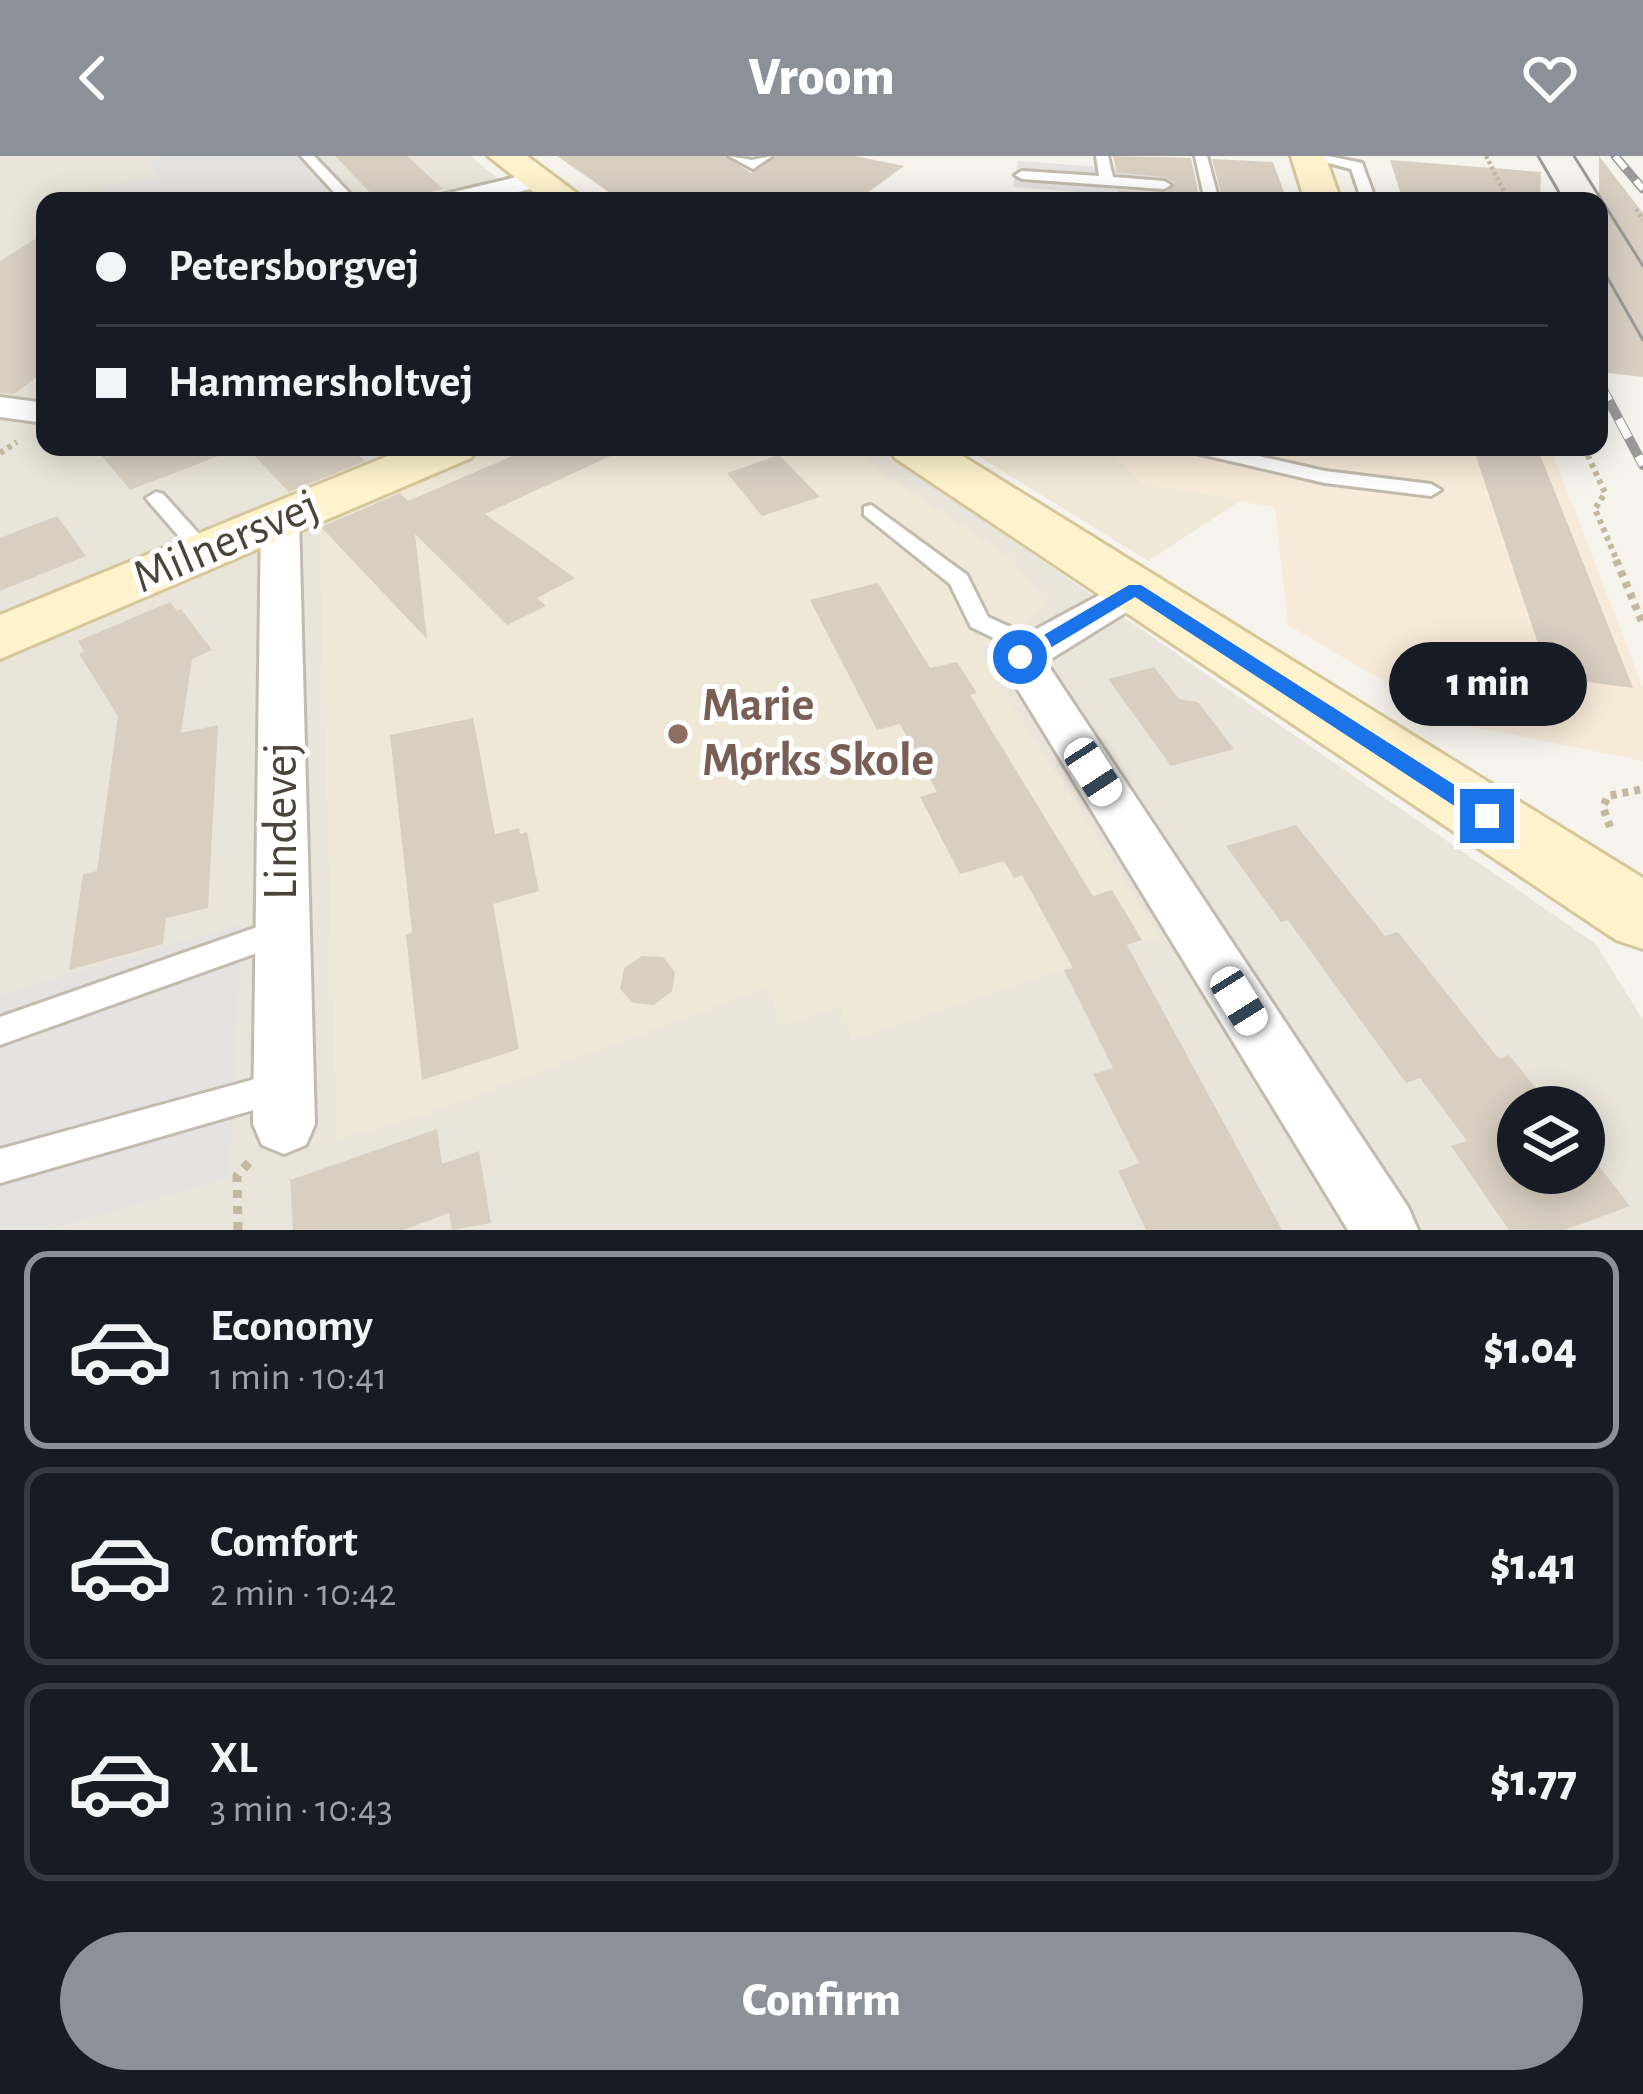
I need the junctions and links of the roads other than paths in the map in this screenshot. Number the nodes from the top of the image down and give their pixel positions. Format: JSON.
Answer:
{"nodes":[{"id":1,"x":307,"y":156,"type":"edge"},
{"id":2,"x":506,"y":156,"type":"edge"},
{"id":3,"x":735,"y":156,"type":"edge"},
{"id":4,"x":766,"y":156,"type":"edge"},
{"id":5,"x":1102,"y":156,"type":"edge"},
{"id":6,"x":1201,"y":156,"type":"edge"},
{"id":7,"x":1308,"y":156,"type":"edge"},
{"id":8,"x":1022,"y":175,"type":"dead end"},
{"id":9,"x":538,"y":180,"type":"junction"},
{"id":10,"x":1107,"y":181,"type":"junction"},
{"id":11,"x":1164,"y":185,"type":"dead end"},
{"id":12,"x":341,"y":192,"type":"edge"},
{"id":13,"x":488,"y":192,"type":"edge"},
{"id":14,"x":555,"y":192,"type":"edge"},
{"id":15,"x":1210,"y":192,"type":"edge"},
{"id":16,"x":1321,"y":192,"type":"edge"},
{"id":17,"x":1366,"y":192,"type":"edge"},
{"id":18,"x":0,"y":407,"type":"edge"},
{"id":19,"x":36,"y":412,"type":"edge"},
{"id":20,"x":431,"y":456,"type":"edge"},
{"id":21,"x":927,"y":456,"type":"edge"},
{"id":22,"x":1233,"y":456,"type":"edge"},
{"id":23,"x":1431,"y":490,"type":"dead end"},
{"id":24,"x":156,"y":498,"type":"dead end"},
{"id":25,"x":871,"y":512,"type":"dead end"},
{"id":26,"x":280,"y":518,"type":"junction"},
{"id":27,"x":203,"y":551,"type":"junction"},
{"id":28,"x":1135,"y":589,"type":"junction"},
{"id":29,"x":0,"y":638,"type":"edge"},
{"id":30,"x":1035,"y":648,"type":"junction"},
{"id":31,"x":1643,"y":917,"type":"edge"},
{"id":32,"x":283,"y":931,"type":"junction"},
{"id":33,"x":0,"y":1031,"type":"edge"},
{"id":34,"x":284,"y":1105,"type":"joint"},
{"id":35,"x":0,"y":1166,"type":"edge"},
{"id":36,"x":1384,"y":1230,"type":"edge"}],
"edges":[{"from":1,"to":12,"type":"lane"},
{"from":2,"to":9,"type":"street"},
{"from":3,"to":4,"type":"lane"},
{"from":5,"to":10,"type":"lane"},
{"from":6,"to":15,"type":"lane"},
{"from":7,"to":16,"type":"street"},
{"from":7,"to":17,"type":"lane"},
{"from":8,"to":10,"type":"lane"},
{"from":9,"to":13,"type":"street"},
{"from":9,"to":14,"type":"street"},
{"from":10,"to":11,"type":"lane"},
{"from":18,"to":19,"type":"street"},
{"from":20,"to":26,"type":"street","name":"Milnersvej"},
{"from":21,"to":28,"type":"street"},
{"from":22,"to":23,"type":"lane"},
{"from":24,"to":27,"type":"lane"},
{"from":25,"to":30,"type":"lane"},
{"from":26,"to":27,"type":"street","name":"Milnersvej"},
{"from":26,"to":32,"type":"street","name":"Lindevej"},
{"from":27,"to":29,"type":"street","name":"Milnersvej"},
{"from":28,"to":30,"type":"street"},
{"from":28,"to":31,"type":"street"},
{"from":30,"to":36,"type":"street"},
{"from":32,"to":33,"type":"lane"},
{"from":32,"to":34,"type":"street","name":"Lindevej"},
{"from":34,"to":35,"type":"lane"}]}
